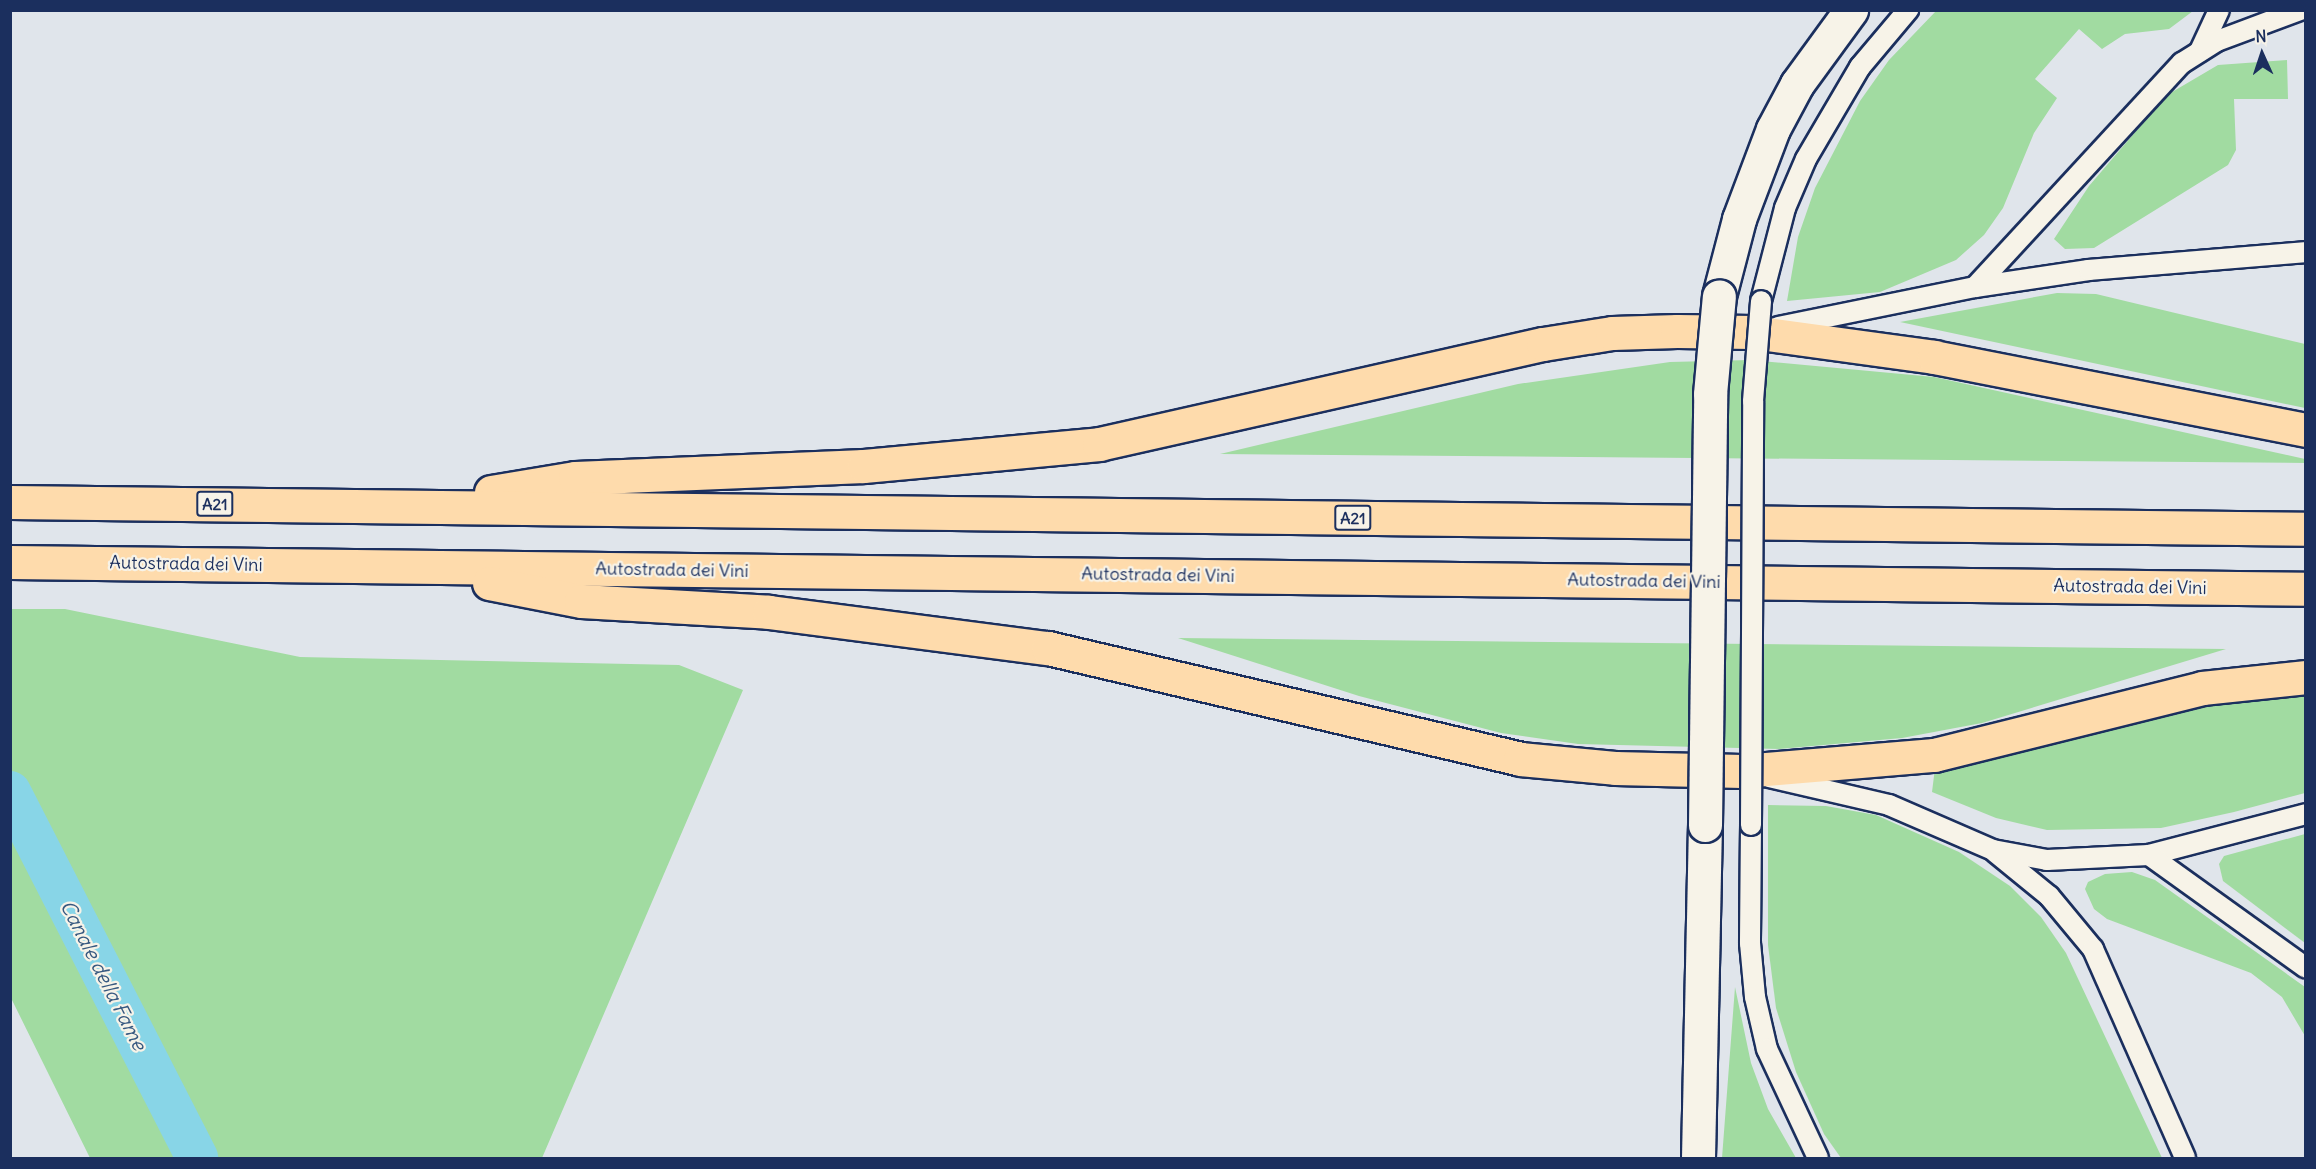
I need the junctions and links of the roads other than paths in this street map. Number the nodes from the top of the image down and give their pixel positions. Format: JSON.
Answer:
{"nodes":[{"id":1,"x":1851,"y":10,"type":"edge"},
{"id":2,"x":1908,"y":10,"type":"edge"},
{"id":3,"x":2219,"y":10,"type":"edge"},
{"id":4,"x":2300,"y":10,"type":"edge"},
{"id":5,"x":2200,"y":51,"type":"junction"},
{"id":6,"x":2306,"y":252,"type":"edge"},
{"id":7,"x":1975,"y":288,"type":"junction"},
{"id":8,"x":1757,"y":317,"type":"junction"},
{"id":9,"x":2306,"y":430,"type":"edge"},
{"id":10,"x":20,"y":502,"type":"edge"},
{"id":11,"x":400,"y":506,"type":"junction"},
{"id":12,"x":2306,"y":529,"type":"edge"},
{"id":13,"x":10,"y":562,"type":"edge"},
{"id":14,"x":411,"y":567,"type":"junction"},
{"id":15,"x":2306,"y":589,"type":"edge"},
{"id":16,"x":2306,"y":677,"type":"edge"},
{"id":17,"x":1743,"y":771,"type":"junction"},
{"id":18,"x":2306,"y":814,"type":"edge"},
{"id":19,"x":1993,"y":850,"type":"junction"},
{"id":20,"x":2149,"y":855,"type":"junction"},
{"id":21,"x":2306,"y":968,"type":"edge"},
{"id":22,"x":1698,"y":1158,"type":"edge"},
{"id":23,"x":1818,"y":1158,"type":"edge"},
{"id":24,"x":2185,"y":1158,"type":"edge"}],
"edges":[{"from":1,"to":22,"type":"street","bridge":true},
{"from":2,"to":8,"type":"lane"},
{"from":3,"to":5,"type":"lane"},
{"from":4,"to":5,"type":"lane"},
{"from":5,"to":7,"type":"lane"},
{"from":6,"to":7,"type":"lane"},
{"from":7,"to":8,"type":"lane"},
{"from":8,"to":9,"type":"highway"},
{"from":8,"to":11,"type":"highway"},
{"from":8,"to":23,"type":"lane","bridge":true},
{"from":10,"to":11,"type":"highway","number":"A21"},
{"from":11,"to":12,"type":"highway","number":"A21"},
{"from":13,"to":14,"type":"highway","name":"Autostrada dei Vini"},
{"from":14,"to":15,"type":"highway","name":"Autostrada dei Vini"},
{"from":14,"to":17,"type":"highway"},
{"from":16,"to":17,"type":"highway"},
{"from":17,"to":19,"type":"lane"},
{"from":18,"to":20,"type":"lane"},
{"from":19,"to":20,"type":"lane"},
{"from":19,"to":24,"type":"lane"},
{"from":20,"to":21,"type":"lane"}]}
